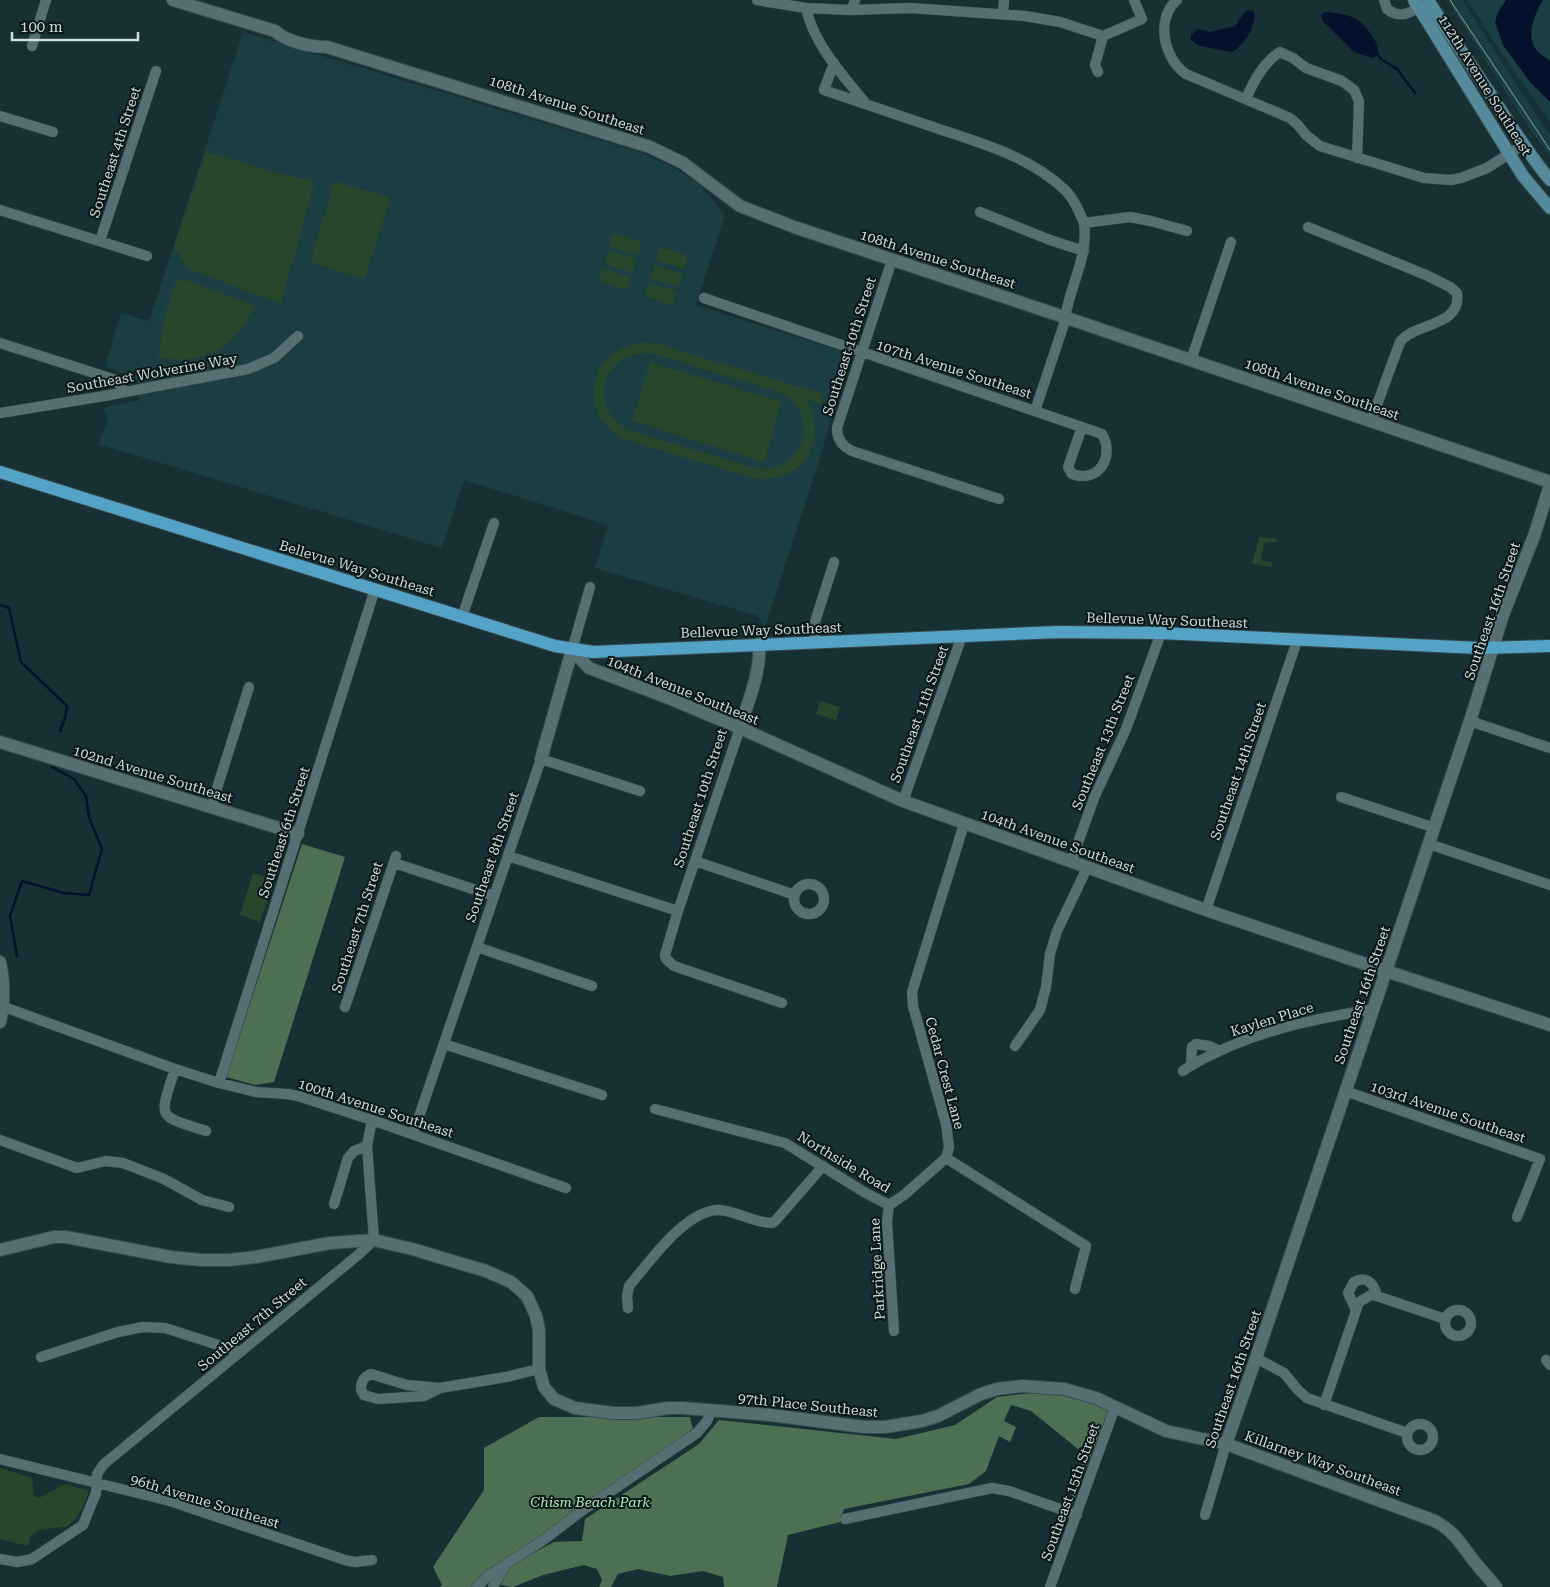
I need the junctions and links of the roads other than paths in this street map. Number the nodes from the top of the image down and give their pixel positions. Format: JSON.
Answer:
{"nodes":[{"id":1,"x":46,"y":0,"type":"edge"},
{"id":2,"x":172,"y":0,"type":"edge"},
{"id":3,"x":756,"y":0,"type":"edge"},
{"id":4,"x":1004,"y":0,"type":"edge"},
{"id":5,"x":1134,"y":0,"type":"edge"},
{"id":6,"x":1177,"y":0,"type":"edge"},
{"id":7,"x":1384,"y":0,"type":"edge"},
{"id":8,"x":1420,"y":2,"type":"edge"},
{"id":9,"x":853,"y":5,"type":"edge"},
{"id":10,"x":806,"y":8,"type":"junction"},
{"id":11,"x":1004,"y":14,"type":"junction"},
{"id":12,"x":1104,"y":36,"type":"junction"},
{"id":13,"x":32,"y":46,"type":"dead end"},
{"id":14,"x":834,"y":63,"type":"junction"},
{"id":15,"x":156,"y":71,"type":"dead end"},
{"id":16,"x":1098,"y":72,"type":"dead end"},
{"id":17,"x":1246,"y":100,"type":"junction"},
{"id":18,"x":866,"y":104,"type":"junction"},
{"id":19,"x":0,"y":116,"type":"edge"},
{"id":20,"x":53,"y":132,"type":"dead end"},
{"id":21,"x":1523,"y":145,"type":"junction"},
{"id":22,"x":1511,"y":154,"type":"junction"},
{"id":23,"x":1357,"y":158,"type":"junction"},
{"id":24,"x":1550,"y":180,"type":"edge"},
{"id":25,"x":1550,"y":208,"type":"edge"},
{"id":26,"x":0,"y":210,"type":"edge"},
{"id":27,"x":980,"y":212,"type":"dead end"},
{"id":28,"x":1084,"y":223,"type":"junction"},
{"id":29,"x":1308,"y":227,"type":"dead end"},
{"id":30,"x":1187,"y":231,"type":"dead end"},
{"id":31,"x":100,"y":241,"type":"junction"},
{"id":32,"x":1231,"y":242,"type":"dead end"},
{"id":33,"x":1084,"y":250,"type":"junction"},
{"id":34,"x":147,"y":256,"type":"dead end"},
{"id":35,"x":892,"y":260,"type":"junction"},
{"id":36,"x":704,"y":298,"type":"dead end"},
{"id":37,"x":1064,"y":317,"type":"junction"},
{"id":38,"x":298,"y":336,"type":"dead end"},
{"id":39,"x":0,"y":344,"type":"edge"},
{"id":40,"x":861,"y":353,"type":"junction"},
{"id":41,"x":1191,"y":360,"type":"junction"},
{"id":42,"x":125,"y":392,"type":"junction"},
{"id":43,"x":1035,"y":411,"type":"junction"},
{"id":44,"x":0,"y":413,"type":"edge"},
{"id":45,"x":1371,"y":421,"type":"junction"},
{"id":46,"x":1082,"y":427,"type":"junction"},
{"id":47,"x":0,"y":472,"type":"edge"},
{"id":48,"x":1550,"y":484,"type":"edge"},
{"id":49,"x":999,"y":499,"type":"dead end"},
{"id":50,"x":494,"y":523,"type":"dead end"},
{"id":51,"x":834,"y":562,"type":"dead end"},
{"id":52,"x":590,"y":587,"type":"dead end"},
{"id":53,"x":376,"y":589,"type":"junction"},
{"id":54,"x":462,"y":617,"type":"junction"},
{"id":55,"x":1161,"y":633,"type":"junction"},
{"id":56,"x":962,"y":636,"type":"junction"},
{"id":57,"x":1297,"y":640,"type":"junction"},
{"id":58,"x":815,"y":643,"type":"junction"},
{"id":59,"x":759,"y":644,"type":"junction"},
{"id":60,"x":1550,"y":647,"type":"edge"},
{"id":61,"x":1494,"y":648,"type":"junction"},
{"id":62,"x":572,"y":650,"type":"junction"},
{"id":63,"x":249,"y":687,"type":"dead end"},
{"id":64,"x":1470,"y":721,"type":"junction"},
{"id":65,"x":740,"y":728,"type":"junction"},
{"id":66,"x":0,"y":742,"type":"edge"},
{"id":67,"x":1550,"y":748,"type":"edge"},
{"id":68,"x":541,"y":759,"type":"junction"},
{"id":69,"x":640,"y":791,"type":"dead end"},
{"id":70,"x":1341,"y":797,"type":"dead end"},
{"id":71,"x":903,"y":801,"type":"junction"},
{"id":72,"x":211,"y":807,"type":"junction"},
{"id":73,"x":964,"y":824,"type":"junction"},
{"id":74,"x":1434,"y":828,"type":"junction"},
{"id":75,"x":298,"y":834,"type":"junction"},
{"id":76,"x":1429,"y":844,"type":"junction"},
{"id":77,"x":508,"y":856,"type":"junction"},
{"id":78,"x":695,"y":861,"type":"junction"},
{"id":79,"x":1071,"y":862,"type":"junction"},
{"id":80,"x":1087,"y":868,"type":"junction"},
{"id":81,"x":1550,"y":885,"type":"edge"},
{"id":82,"x":795,"y":895,"type":"dead end"},
{"id":83,"x":494,"y":896,"type":"junction"},
{"id":84,"x":1206,"y":910,"type":"junction"},
{"id":85,"x":678,"y":911,"type":"junction"},
{"id":86,"x":477,"y":947,"type":"junction"},
{"id":87,"x":0,"y":962,"type":"edge"},
{"id":88,"x":1386,"y":972,"type":"junction"},
{"id":89,"x":592,"y":986,"type":"dead end"},
{"id":90,"x":782,"y":1003,"type":"dead end"},
{"id":91,"x":4,"y":1007,"type":"junction"},
{"id":92,"x":345,"y":1007,"type":"dead end"},
{"id":93,"x":1374,"y":1009,"type":"junction"},
{"id":94,"x":0,"y":1022,"type":"edge"},
{"id":95,"x":1550,"y":1024,"type":"edge"},
{"id":96,"x":444,"y":1044,"type":"junction"},
{"id":97,"x":1015,"y":1046,"type":"dead end"},
{"id":98,"x":1219,"y":1051,"type":"junction"},
{"id":99,"x":175,"y":1069,"type":"junction"},
{"id":100,"x":220,"y":1083,"type":"junction"},
{"id":101,"x":1345,"y":1091,"type":"junction"},
{"id":102,"x":602,"y":1095,"type":"dead end"},
{"id":103,"x":655,"y":1109,"type":"dead end"},
{"id":104,"x":372,"y":1120,"type":"junction"},
{"id":105,"x":206,"y":1131,"type":"dead end"},
{"id":106,"x":413,"y":1134,"type":"junction"},
{"id":107,"x":0,"y":1140,"type":"edge"},
{"id":108,"x":367,"y":1146,"type":"junction"},
{"id":109,"x":946,"y":1158,"type":"junction"},
{"id":110,"x":822,"y":1166,"type":"junction"},
{"id":111,"x":566,"y":1188,"type":"dead end"},
{"id":112,"x":334,"y":1204,"type":"dead end"},
{"id":113,"x":889,"y":1205,"type":"junction"},
{"id":114,"x":229,"y":1208,"type":"dead end"},
{"id":115,"x":1517,"y":1217,"type":"dead end"},
{"id":116,"x":374,"y":1240,"type":"junction"},
{"id":117,"x":0,"y":1250,"type":"edge"},
{"id":118,"x":1075,"y":1289,"type":"dead end"},
{"id":119,"x":1378,"y":1296,"type":"junction"},
{"id":120,"x":628,"y":1308,"type":"dead end"},
{"id":121,"x":1356,"y":1310,"type":"junction"},
{"id":122,"x":1445,"y":1319,"type":"dead end"},
{"id":123,"x":894,"y":1331,"type":"dead end"},
{"id":124,"x":240,"y":1352,"type":"junction"},
{"id":125,"x":41,"y":1357,"type":"dead end"},
{"id":126,"x":1256,"y":1358,"type":"junction"},
{"id":127,"x":539,"y":1369,"type":"junction"},
{"id":128,"x":440,"y":1388,"type":"junction"},
{"id":129,"x":1324,"y":1405,"type":"junction"},
{"id":130,"x":1115,"y":1407,"type":"junction"},
{"id":131,"x":711,"y":1411,"type":"junction"},
{"id":132,"x":1407,"y":1433,"type":"dead end"},
{"id":133,"x":1226,"y":1444,"type":"junction"},
{"id":134,"x":0,"y":1459,"type":"edge"},
{"id":135,"x":96,"y":1483,"type":"junction"},
{"id":136,"x":1076,"y":1515,"type":"junction"},
{"id":137,"x":1205,"y":1515,"type":"dead end"},
{"id":138,"x":845,"y":1519,"type":"dead end"},
{"id":139,"x":0,"y":1559,"type":"edge"},
{"id":140,"x":372,"y":1560,"type":"dead end"},
{"id":141,"x":506,"y":1564,"type":"junction"},
{"id":142,"x":477,"y":1587,"type":"edge"},
{"id":143,"x":493,"y":1587,"type":"edge"},
{"id":144,"x":1050,"y":1587,"type":"edge"},
{"id":145,"x":1496,"y":1587,"type":"edge"}],
"edges":[{"from":1,"to":13,"type":"street"},
{"from":2,"to":35,"type":"street","name":"108th Avenue Southeast"},
{"from":3,"to":10,"type":"street"},
{"from":4,"to":11,"type":"street"},
{"from":5,"to":12,"type":"street"},
{"from":6,"to":17,"type":"street"},
{"from":7,"to":8,"type":"street"},
{"from":8,"to":21,"type":"main road","name":"112th Avenue Southeast"},
{"from":8,"to":22,"type":"main road","name":"112th Avenue Southeast"},
{"from":9,"to":10,"type":"street"},
{"from":9,"to":11,"type":"street"},
{"from":10,"to":14,"type":"street"},
{"from":11,"to":12,"type":"street"},
{"from":12,"to":16,"type":"street"},
{"from":14,"to":18,"type":"street"},
{"from":14,"to":18,"type":"street"},
{"from":15,"to":31,"type":"street","name":"Southeast 4th Street"},
{"from":17,"to":23,"type":"street"},
{"from":17,"to":23,"type":"street"},
{"from":18,"to":28,"type":"street"},
{"from":19,"to":20,"type":"street"},
{"from":21,"to":22,"type":"street"},
{"from":21,"to":24,"type":"main road","name":"112th Avenue Southeast"},
{"from":22,"to":23,"type":"street"},
{"from":22,"to":25,"type":"main road","name":"112th Avenue Southeast"},
{"from":26,"to":31,"type":"street"},
{"from":27,"to":33,"type":"street"},
{"from":28,"to":30,"type":"street"},
{"from":28,"to":33,"type":"street"},
{"from":29,"to":45,"type":"street"},
{"from":31,"to":34,"type":"street"},
{"from":32,"to":41,"type":"street"},
{"from":33,"to":37,"type":"street"},
{"from":35,"to":37,"type":"street","name":"108th Avenue Southeast"},
{"from":35,"to":40,"type":"street","name":"Southeast 10th Street"},
{"from":36,"to":40,"type":"street","name":"107th Avenue Southeast"},
{"from":37,"to":41,"type":"street","name":"108th Avenue Southeast"},
{"from":37,"to":43,"type":"street"},
{"from":38,"to":42,"type":"street","name":"Southeast Wolverine Way"},
{"from":39,"to":42,"type":"street"},
{"from":40,"to":43,"type":"street","name":"107th Avenue Southeast"},
{"from":40,"to":49,"type":"street","name":"Southeast 10th Street"},
{"from":41,"to":45,"type":"street","name":"108th Avenue Southeast"},
{"from":42,"to":44,"type":"street","name":"Southeast Wolverine Way"},
{"from":43,"to":46,"type":"street","name":"107th Avenue Southeast"},
{"from":45,"to":48,"type":"street","name":"108th Avenue Southeast"},
{"from":46,"to":46,"type":"street","name":"107th Avenue Southeast"},
{"from":47,"to":53,"type":"main road","name":"Bellevue Way Southeast"},
{"from":48,"to":61,"type":"street","name":"Southeast 16th Street"},
{"from":50,"to":54,"type":"street"},
{"from":51,"to":58,"type":"street"},
{"from":52,"to":62,"type":"street","name":"Southeast 8th Street"},
{"from":53,"to":54,"type":"main road","name":"Bellevue Way Southeast"},
{"from":53,"to":75,"type":"street","name":"Southeast 6th Street"},
{"from":54,"to":62,"type":"main road","name":"Bellevue Way Southeast"},
{"from":55,"to":56,"type":"main road","name":"Bellevue Way Southeast"},
{"from":55,"to":57,"type":"main road","name":"Bellevue Way Southeast"},
{"from":55,"to":79,"type":"street","name":"Southeast 13th Street"},
{"from":56,"to":58,"type":"main road","name":"Bellevue Way Southeast"},
{"from":56,"to":71,"type":"street","name":"Southeast 11th Street"},
{"from":57,"to":61,"type":"main road","name":"Bellevue Way Southeast"},
{"from":57,"to":84,"type":"street","name":"Southeast 14th Street"},
{"from":58,"to":59,"type":"main road","name":"Bellevue Way Southeast"},
{"from":59,"to":62,"type":"main road","name":"Bellevue Way Southeast"},
{"from":59,"to":65,"type":"street","name":"Southeast 10th Street"},
{"from":60,"to":61,"type":"main road","name":"Bellevue Way Southeast"},
{"from":61,"to":64,"type":"street","name":"Southeast 16th Street"},
{"from":62,"to":65,"type":"street","name":"104th Avenue Southeast"},
{"from":62,"to":68,"type":"street","name":"Southeast 8th Street"},
{"from":63,"to":72,"type":"street"},
{"from":64,"to":67,"type":"street"},
{"from":64,"to":74,"type":"street","name":"Southeast 16th Street"},
{"from":65,"to":71,"type":"street","name":"104th Avenue Southeast"},
{"from":65,"to":78,"type":"street","name":"Southeast 10th Street"},
{"from":66,"to":72,"type":"street","name":"102nd Avenue Southeast"},
{"from":68,"to":69,"type":"street"},
{"from":68,"to":77,"type":"street","name":"Southeast 8th Street"},
{"from":70,"to":74,"type":"street"},
{"from":71,"to":73,"type":"street","name":"104th Avenue Southeast"},
{"from":72,"to":75,"type":"street","name":"102nd Avenue Southeast"},
{"from":73,"to":79,"type":"street","name":"104th Avenue Southeast"},
{"from":73,"to":109,"type":"street","name":"Cedar Crest Lane"},
{"from":74,"to":76,"type":"street","name":"Southeast 16th Street"},
{"from":75,"to":100,"type":"street","name":"Southeast 6th Street"},
{"from":76,"to":81,"type":"street"},
{"from":76,"to":88,"type":"street","name":"Southeast 16th Street"},
{"from":77,"to":83,"type":"street","name":"Southeast 8th Street"},
{"from":77,"to":85,"type":"street"},
{"from":78,"to":82,"type":"street"},
{"from":78,"to":85,"type":"street","name":"Southeast 10th Street"},
{"from":79,"to":80,"type":"street","name":"104th Avenue Southeast"},
{"from":80,"to":84,"type":"street","name":"104th Avenue Southeast"},
{"from":80,"to":97,"type":"street"},
{"from":83,"to":86,"type":"street","name":"Southeast 8th Street"},
{"from":83,"to":92,"type":"street","name":"Southeast 7th Street"},
{"from":84,"to":88,"type":"street","name":"104th Avenue Southeast"},
{"from":85,"to":90,"type":"street","name":"Southeast 10th Street"},
{"from":86,"to":89,"type":"street"},
{"from":86,"to":96,"type":"street","name":"Southeast 8th Street"},
{"from":87,"to":91,"type":"street"},
{"from":88,"to":93,"type":"street","name":"Southeast 16th Street"},
{"from":88,"to":95,"type":"street","name":"104th Avenue Southeast"},
{"from":91,"to":94,"type":"street"},
{"from":91,"to":99,"type":"street","name":"100th Avenue Southeast"},
{"from":93,"to":98,"type":"street","name":"Kaylen Place"},
{"from":93,"to":101,"type":"street","name":"Southeast 16th Street"},
{"from":96,"to":102,"type":"street"},
{"from":96,"to":106,"type":"street","name":"Southeast 8th Street"},
{"from":98,"to":98,"type":"street","name":"Kaylen Place"},
{"from":99,"to":100,"type":"street","name":"100th Avenue Southeast"},
{"from":99,"to":105,"type":"street"},
{"from":100,"to":104,"type":"street","name":"100th Avenue Southeast"},
{"from":101,"to":115,"type":"street","name":"103rd Avenue Southeast"},
{"from":101,"to":126,"type":"street","name":"Southeast 16th Street"},
{"from":103,"to":110,"type":"street","name":"Northside Road"},
{"from":104,"to":106,"type":"street","name":"100th Avenue Southeast"},
{"from":104,"to":108,"type":"street"},
{"from":106,"to":111,"type":"street","name":"100th Avenue Southeast"},
{"from":107,"to":114,"type":"street"},
{"from":108,"to":112,"type":"street"},
{"from":108,"to":116,"type":"street"},
{"from":109,"to":113,"type":"street","name":"Northside Road"},
{"from":109,"to":118,"type":"street"},
{"from":110,"to":113,"type":"street","name":"Northside Road"},
{"from":110,"to":120,"type":"street"},
{"from":113,"to":123,"type":"street","name":"Parkridge Lane"},
{"from":116,"to":117,"type":"street"},
{"from":116,"to":124,"type":"street","name":"Southeast 7th Street"},
{"from":116,"to":127,"type":"street"},
{"from":119,"to":121,"type":"street"},
{"from":119,"to":121,"type":"street"},
{"from":119,"to":122,"type":"street"},
{"from":121,"to":129,"type":"street"},
{"from":124,"to":125,"type":"street"},
{"from":124,"to":135,"type":"street","name":"Southeast 7th Street"},
{"from":126,"to":129,"type":"street"},
{"from":126,"to":133,"type":"street","name":"Southeast 16th Street"},
{"from":127,"to":128,"type":"street"},
{"from":127,"to":131,"type":"street","name":"97th Place Southeast"},
{"from":128,"to":128,"type":"street"},
{"from":129,"to":132,"type":"street"},
{"from":130,"to":131,"type":"street","name":"97th Place Southeast"},
{"from":130,"to":133,"type":"street","name":"Killarney Way Southeast"},
{"from":130,"to":136,"type":"street","name":"Southeast 15th Street"},
{"from":131,"to":141,"type":"street"},
{"from":133,"to":137,"type":"street","name":"Southeast 16th Street"},
{"from":133,"to":145,"type":"street","name":"Killarney Way Southeast"},
{"from":134,"to":135,"type":"street","name":"96th Avenue Southeast"},
{"from":135,"to":139,"type":"street","name":"Southeast 7th Street"},
{"from":135,"to":140,"type":"street","name":"96th Avenue Southeast"},
{"from":136,"to":138,"type":"street"},
{"from":136,"to":144,"type":"street","name":"Southeast 15th Street"},
{"from":141,"to":142,"type":"street"},
{"from":141,"to":143,"type":"street"}]}
